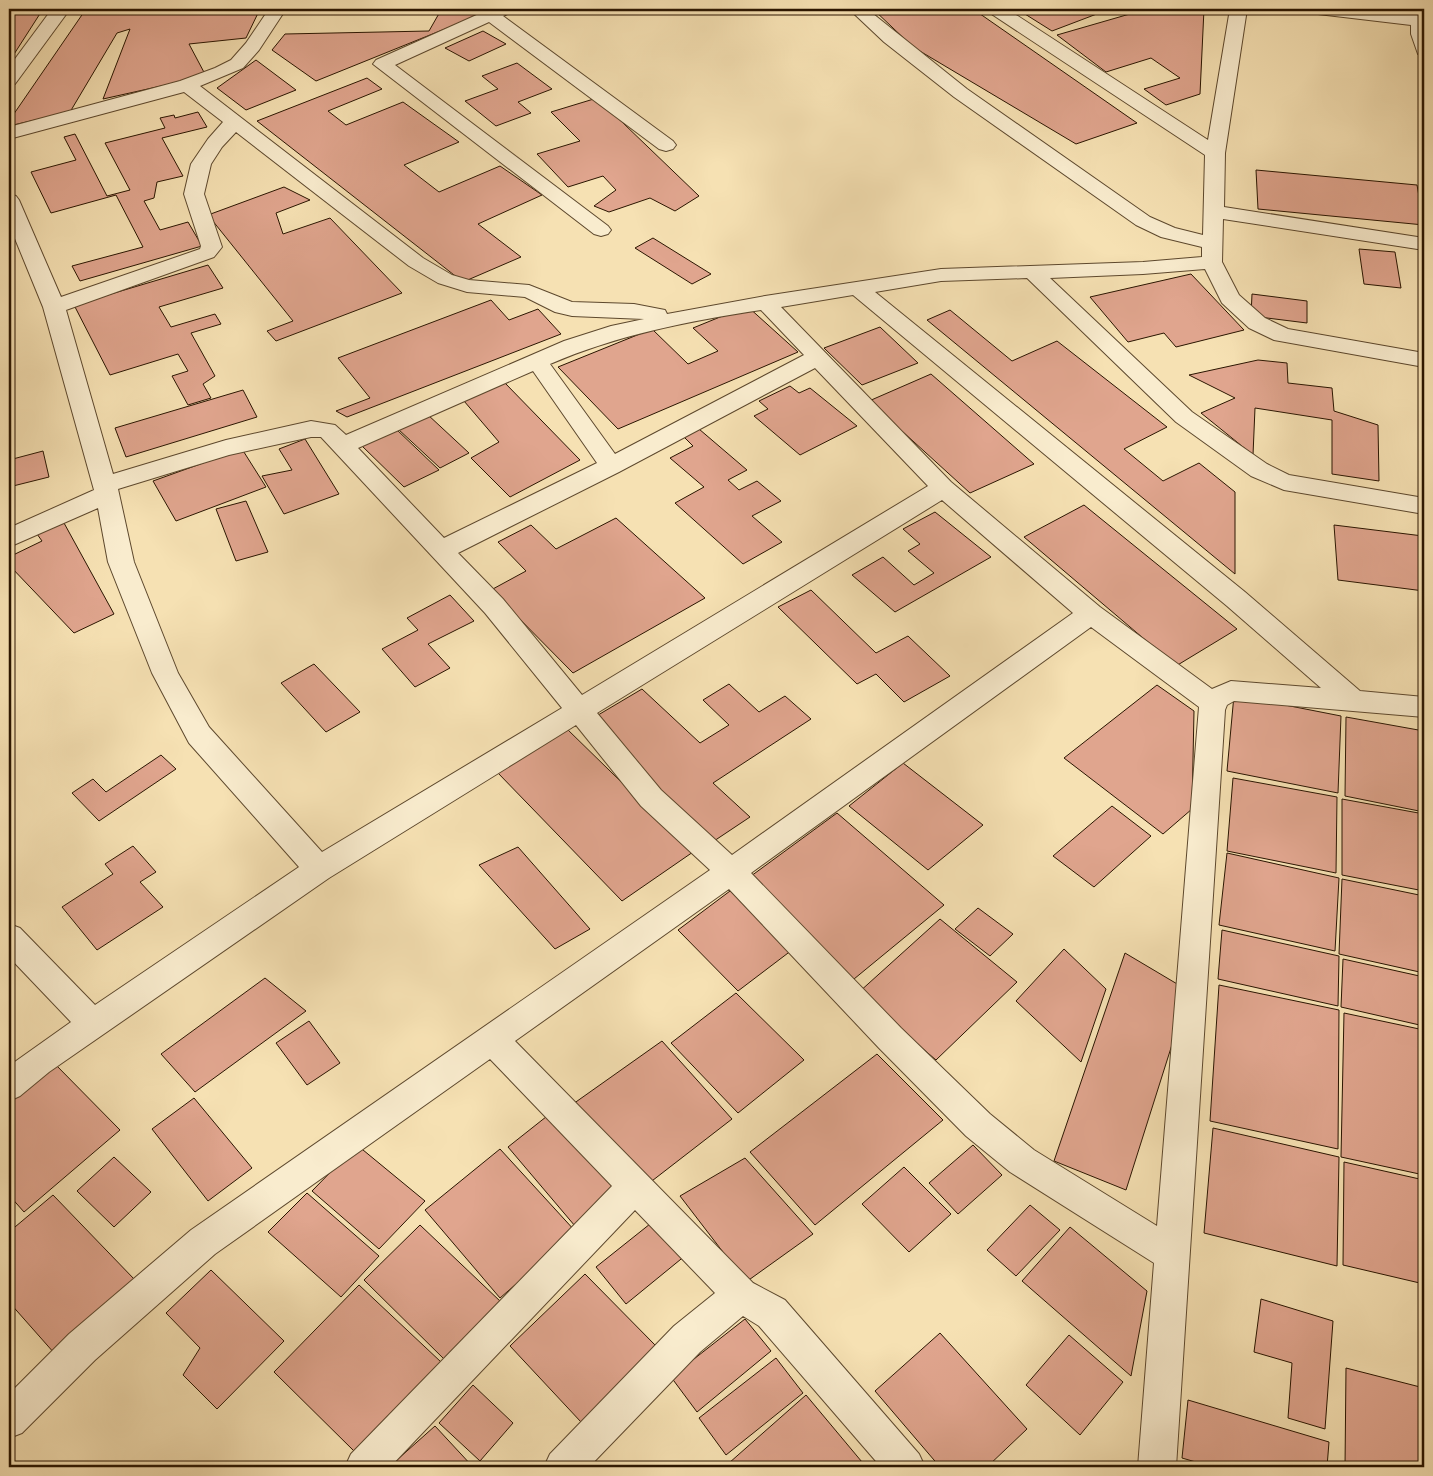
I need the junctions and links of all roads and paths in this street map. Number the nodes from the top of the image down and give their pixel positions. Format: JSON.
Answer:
{"nodes":[{"id":1,"x":61,"y":9,"type":"edge"},
{"id":2,"x":277,"y":9,"type":"edge"},
{"id":3,"x":857,"y":9,"type":"edge"},
{"id":4,"x":996,"y":9,"type":"edge"},
{"id":5,"x":1239,"y":9,"type":"edge"},
{"id":6,"x":1318,"y":9,"type":"edge"},
{"id":7,"x":497,"y":12,"type":"edge"},
{"id":8,"x":1420,"y":15,"type":"edge"},
{"id":9,"x":1424,"y":50,"type":"edge"},
{"id":10,"x":9,"y":80,"type":"edge"},
{"id":11,"x":187,"y":85,"type":"junction"},
{"id":12,"x":234,"y":122,"type":"junction"},
{"id":13,"x":9,"y":133,"type":"edge"},
{"id":14,"x":666,"y":145,"type":"dead end"},
{"id":15,"x":1215,"y":153,"type":"junction"},
{"id":16,"x":9,"y":200,"type":"edge"},
{"id":17,"x":1214,"y":212,"type":"junction"},
{"id":18,"x":601,"y":230,"type":"dead end"},
{"id":19,"x":1424,"y":244,"type":"edge"},
{"id":20,"x":1213,"y":253,"type":"junction"},
{"id":21,"x":1032,"y":272,"type":"junction"},
{"id":22,"x":856,"y":287,"type":"junction"},
{"id":23,"x":765,"y":302,"type":"junction"},
{"id":24,"x":54,"y":307,"type":"junction"},
{"id":25,"x":672,"y":320,"type":"junction"},
{"id":26,"x":818,"y":357,"type":"junction"},
{"id":27,"x":1424,"y":360,"type":"edge"},
{"id":28,"x":537,"y":361,"type":"junction"},
{"id":29,"x":342,"y":446,"type":"junction"},
{"id":30,"x":611,"y":466,"type":"junction"},
{"id":31,"x":943,"y":488,"type":"junction"},
{"id":32,"x":106,"y":489,"type":"junction"},
{"id":33,"x":1424,"y":506,"type":"edge"},
{"id":34,"x":9,"y":538,"type":"edge"},
{"id":35,"x":442,"y":550,"type":"junction"},
{"id":36,"x":1091,"y":614,"type":"junction"},
{"id":37,"x":1354,"y":702,"type":"junction"},
{"id":38,"x":1214,"y":704,"type":"junction"},
{"id":39,"x":1424,"y":707,"type":"edge"},
{"id":40,"x":578,"y":710,"type":"junction"},
{"id":41,"x":319,"y":869,"type":"junction"},
{"id":42,"x":731,"y":872,"type":"junction"},
{"id":43,"x":9,"y":937,"type":"edge"},
{"id":44,"x":93,"y":1024,"type":"junction"},
{"id":45,"x":492,"y":1039,"type":"junction"},
{"id":46,"x":9,"y":1086,"type":"edge"},
{"id":47,"x":635,"y":1186,"type":"junction"},
{"id":48,"x":1172,"y":1255,"type":"junction"},
{"id":49,"x":741,"y":1295,"type":"junction"},
{"id":50,"x":9,"y":1420,"type":"edge"},
{"id":51,"x":364,"y":1467,"type":"edge"},
{"id":52,"x":562,"y":1467,"type":"edge"},
{"id":53,"x":906,"y":1467,"type":"edge"},
{"id":54,"x":1157,"y":1467,"type":"edge"}],
"edges":[{"from":1,"to":10,"type":"street"},
{"from":2,"to":11,"type":"street"},
{"from":3,"to":20,"type":"street"},
{"from":4,"to":15,"type":"street"},
{"from":5,"to":15,"type":"street"},
{"from":6,"to":8,"type":"street"},
{"from":7,"to":14,"type":"street"},
{"from":7,"to":18,"type":"street"},
{"from":8,"to":9,"type":"street"},
{"from":11,"to":12,"type":"street"},
{"from":11,"to":13,"type":"street"},
{"from":12,"to":24,"type":"street"},
{"from":12,"to":25,"type":"street"},
{"from":15,"to":17,"type":"street"},
{"from":16,"to":24,"type":"street"},
{"from":17,"to":19,"type":"street"},
{"from":17,"to":20,"type":"street"},
{"from":20,"to":21,"type":"street"},
{"from":20,"to":27,"type":"street"},
{"from":21,"to":22,"type":"street"},
{"from":21,"to":33,"type":"street"},
{"from":22,"to":23,"type":"street"},
{"from":22,"to":37,"type":"street"},
{"from":23,"to":25,"type":"street"},
{"from":23,"to":26,"type":"street"},
{"from":24,"to":32,"type":"street"},
{"from":25,"to":28,"type":"street"},
{"from":26,"to":30,"type":"street"},
{"from":26,"to":31,"type":"street"},
{"from":28,"to":29,"type":"street"},
{"from":28,"to":30,"type":"street"},
{"from":29,"to":32,"type":"street"},
{"from":29,"to":35,"type":"street"},
{"from":30,"to":35,"type":"street"},
{"from":31,"to":36,"type":"street"},
{"from":31,"to":40,"type":"street"},
{"from":32,"to":34,"type":"street"},
{"from":32,"to":41,"type":"street"},
{"from":35,"to":40,"type":"street"},
{"from":36,"to":38,"type":"street"},
{"from":36,"to":42,"type":"street"},
{"from":37,"to":38,"type":"street"},
{"from":37,"to":39,"type":"street"},
{"from":38,"to":48,"type":"street"},
{"from":40,"to":41,"type":"street"},
{"from":40,"to":42,"type":"street"},
{"from":41,"to":44,"type":"street"},
{"from":42,"to":45,"type":"street"},
{"from":42,"to":48,"type":"street"},
{"from":43,"to":44,"type":"street"},
{"from":44,"to":46,"type":"street"},
{"from":45,"to":47,"type":"street"},
{"from":45,"to":50,"type":"street"},
{"from":47,"to":49,"type":"street"},
{"from":47,"to":51,"type":"street"},
{"from":48,"to":54,"type":"street"},
{"from":49,"to":52,"type":"street"},
{"from":49,"to":53,"type":"street"}]}
